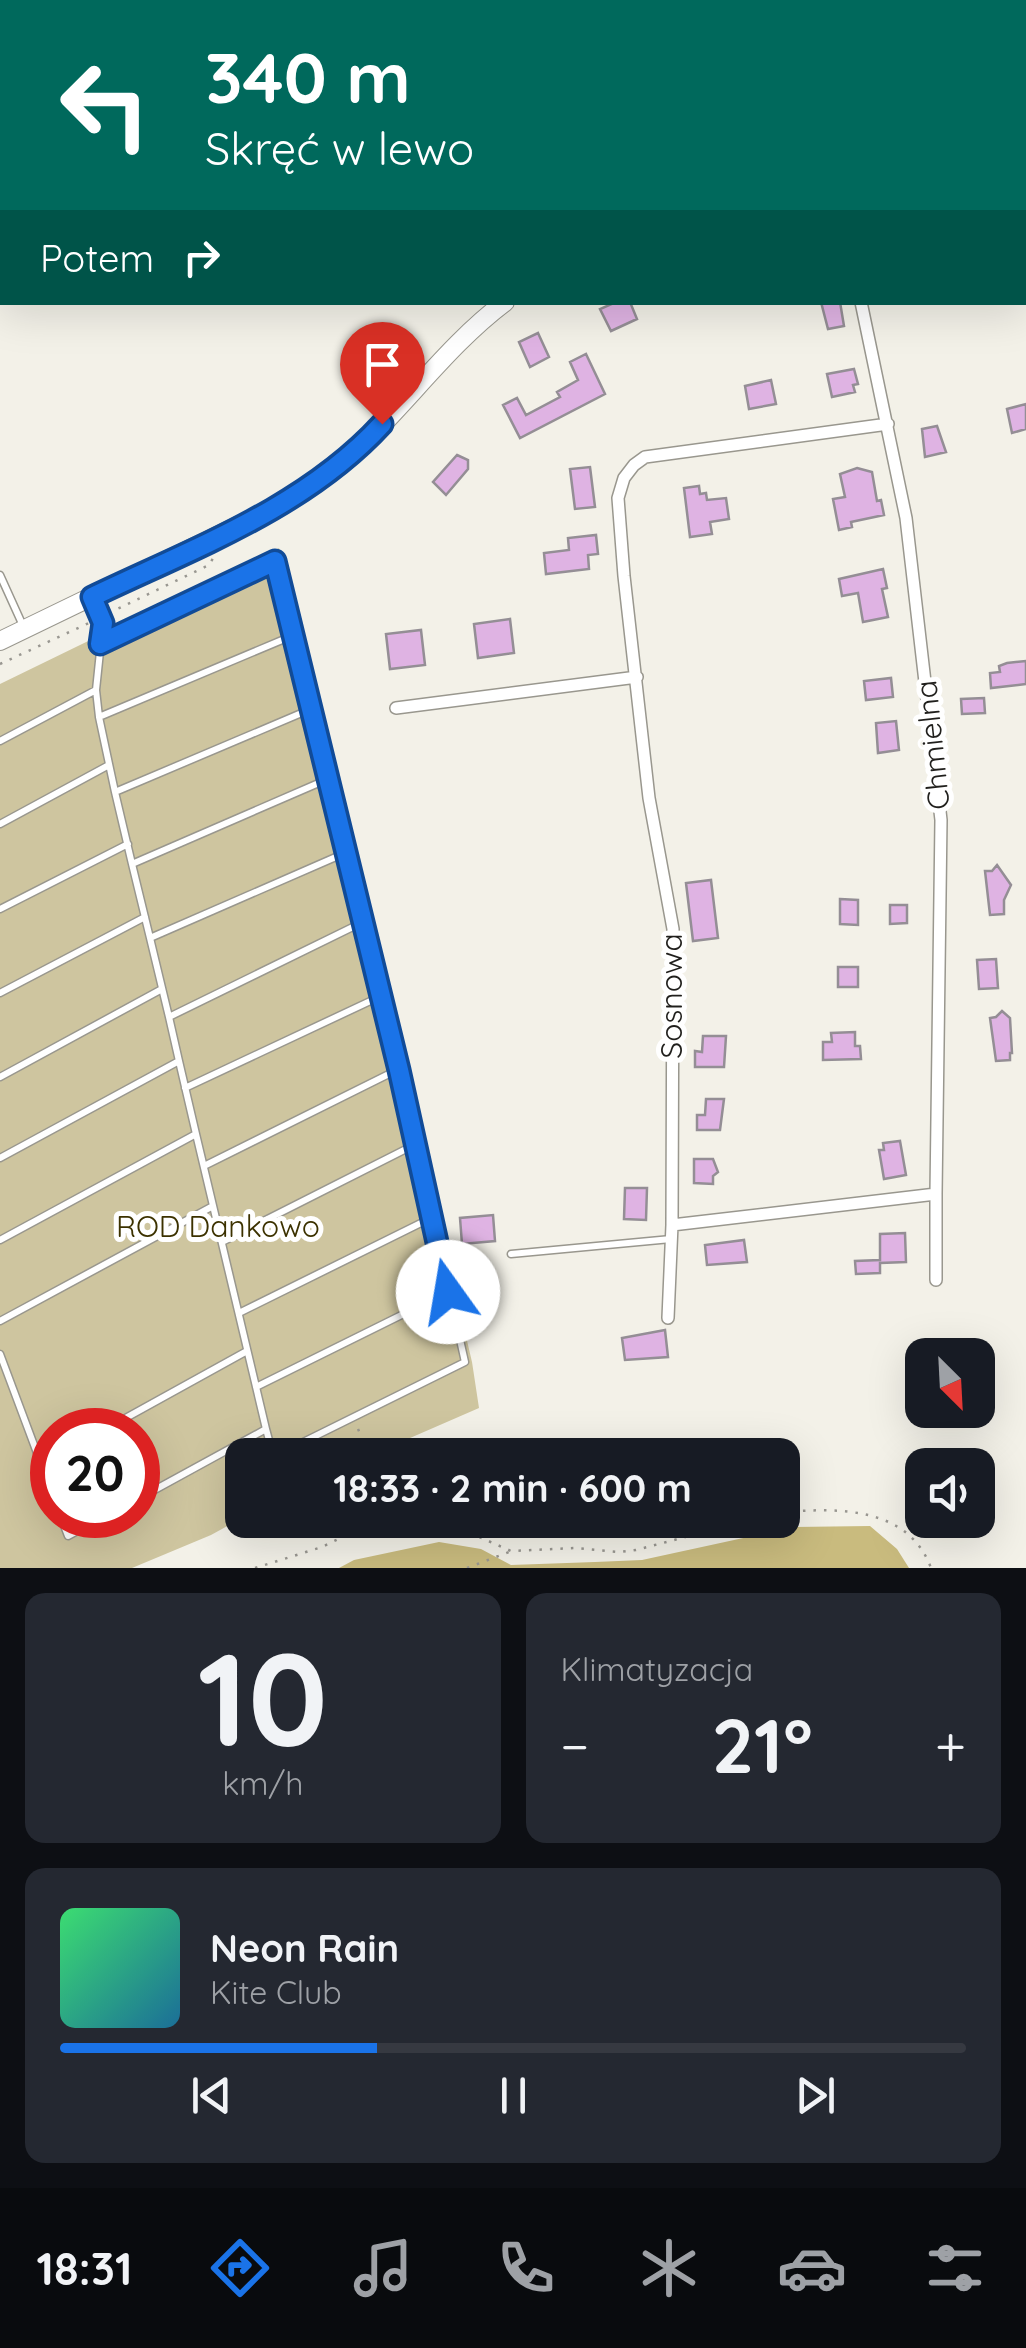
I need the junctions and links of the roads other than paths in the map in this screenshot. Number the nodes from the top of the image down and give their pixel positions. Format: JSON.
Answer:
{"nodes":[{"id":1,"x":501,"y":305,"type":"edge"},
{"id":2,"x":862,"y":305,"type":"edge"},
{"id":3,"x":888,"y":424,"type":"junction"},
{"id":4,"x":0,"y":575,"type":"edge"},
{"id":5,"x":92,"y":597,"type":"junction"},
{"id":6,"x":24,"y":629,"type":"junction"},
{"id":7,"x":294,"y":635,"type":"junction"},
{"id":8,"x":0,"y":641,"type":"edge"},
{"id":9,"x":100,"y":644,"type":"junction"},
{"id":10,"x":637,"y":677,"type":"junction"},
{"id":11,"x":96,"y":690,"type":"junction"},
{"id":12,"x":311,"y":708,"type":"junction"},
{"id":13,"x":396,"y":708,"type":"dead end"},
{"id":14,"x":100,"y":717,"type":"junction"},
{"id":15,"x":0,"y":741,"type":"edge"},
{"id":16,"x":110,"y":765,"type":"junction"},
{"id":17,"x":328,"y":779,"type":"junction"},
{"id":18,"x":116,"y":792,"type":"junction"},
{"id":19,"x":0,"y":824,"type":"edge"},
{"id":20,"x":128,"y":844,"type":"junction"},
{"id":21,"x":346,"y":852,"type":"junction"},
{"id":22,"x":132,"y":864,"type":"junction"},
{"id":23,"x":0,"y":909,"type":"edge"},
{"id":24,"x":145,"y":917,"type":"junction"},
{"id":25,"x":363,"y":922,"type":"junction"},
{"id":26,"x":150,"y":938,"type":"junction"},
{"id":27,"x":162,"y":989,"type":"junction"},
{"id":28,"x":0,"y":993,"type":"edge"},
{"id":29,"x":381,"y":996,"type":"junction"},
{"id":30,"x":168,"y":1017,"type":"junction"},
{"id":31,"x":179,"y":1061,"type":"junction"},
{"id":32,"x":399,"y":1070,"type":"junction"},
{"id":33,"x":0,"y":1077,"type":"edge"},
{"id":34,"x":185,"y":1088,"type":"junction"},
{"id":35,"x":196,"y":1134,"type":"junction"},
{"id":36,"x":416,"y":1144,"type":"junction"},
{"id":37,"x":0,"y":1158,"type":"edge"},
{"id":38,"x":204,"y":1166,"type":"junction"},
{"id":39,"x":936,"y":1194,"type":"junction"},
{"id":40,"x":213,"y":1206,"type":"junction"},
{"id":41,"x":431,"y":1218,"type":"junction"},
{"id":42,"x":672,"y":1232,"type":"junction"},
{"id":43,"x":0,"y":1240,"type":"edge"},
{"id":44,"x":222,"y":1242,"type":"junction"},
{"id":45,"x":512,"y":1254,"type":"dead end"},
{"id":46,"x":936,"y":1280,"type":"dead end"},
{"id":47,"x":448,"y":1292,"type":"junction"},
{"id":48,"x":238,"y":1314,"type":"junction"},
{"id":49,"x":668,"y":1318,"type":"dead end"},
{"id":50,"x":0,"y":1320,"type":"edge"},
{"id":51,"x":248,"y":1351,"type":"junction"},
{"id":52,"x":0,"y":1354,"type":"edge"},
{"id":53,"x":256,"y":1387,"type":"junction"},
{"id":54,"x":144,"y":1408,"type":"edge"},
{"id":55,"x":266,"y":1429,"type":"junction"},
{"id":56,"x":30,"y":1433,"type":"edge"},
{"id":57,"x":269,"y":1438,"type":"edge"},
{"id":58,"x":313,"y":1438,"type":"edge"},
{"id":59,"x":160,"y":1486,"type":"edge"}],
"edges":[{"from":1,"to":5,"type":"street"},
{"from":2,"to":3,"type":"street","name":"Chmielna"},
{"from":3,"to":10,"type":"street","name":"Sosnowa"},
{"from":3,"to":39,"type":"street","name":"Chmielna"},
{"from":4,"to":6,"type":"lane"},
{"from":5,"to":6,"type":"street"},
{"from":5,"to":9,"type":"lane"},
{"from":6,"to":8,"type":"street"},
{"from":7,"to":9,"type":"lane"},
{"from":7,"to":12,"type":"lane"},
{"from":7,"to":14,"type":"lane"},
{"from":9,"to":11,"type":"lane"},
{"from":10,"to":13,"type":"street"},
{"from":10,"to":42,"type":"street","name":"Sosnowa"},
{"from":11,"to":14,"type":"lane"},
{"from":11,"to":15,"type":"lane"},
{"from":12,"to":17,"type":"lane"},
{"from":12,"to":18,"type":"lane"},
{"from":14,"to":16,"type":"lane"},
{"from":16,"to":18,"type":"lane"},
{"from":16,"to":19,"type":"lane"},
{"from":17,"to":21,"type":"lane"},
{"from":17,"to":22,"type":"lane"},
{"from":18,"to":20,"type":"lane"},
{"from":20,"to":22,"type":"lane"},
{"from":20,"to":23,"type":"lane"},
{"from":21,"to":25,"type":"lane"},
{"from":21,"to":26,"type":"lane"},
{"from":22,"to":24,"type":"lane"},
{"from":24,"to":26,"type":"lane"},
{"from":24,"to":28,"type":"lane"},
{"from":25,"to":29,"type":"lane"},
{"from":25,"to":30,"type":"lane"},
{"from":26,"to":27,"type":"lane"},
{"from":27,"to":30,"type":"lane"},
{"from":27,"to":33,"type":"lane"},
{"from":29,"to":32,"type":"lane"},
{"from":29,"to":34,"type":"lane"},
{"from":30,"to":31,"type":"lane"},
{"from":31,"to":34,"type":"lane"},
{"from":31,"to":37,"type":"lane"},
{"from":32,"to":36,"type":"lane"},
{"from":32,"to":38,"type":"lane"},
{"from":34,"to":35,"type":"lane"},
{"from":35,"to":38,"type":"lane"},
{"from":35,"to":43,"type":"lane"},
{"from":36,"to":41,"type":"lane"},
{"from":36,"to":44,"type":"lane"},
{"from":38,"to":40,"type":"lane"},
{"from":39,"to":42,"type":"street"},
{"from":39,"to":46,"type":"street","name":"Chmielna"},
{"from":40,"to":44,"type":"lane"},
{"from":40,"to":50,"type":"lane"},
{"from":41,"to":47,"type":"lane"},
{"from":41,"to":48,"type":"lane"},
{"from":42,"to":45,"type":"lane"},
{"from":42,"to":49,"type":"street","name":"Sosnowa"},
{"from":44,"to":48,"type":"lane"},
{"from":47,"to":53,"type":"lane"},
{"from":47,"to":58,"type":"lane"},
{"from":48,"to":51,"type":"lane"},
{"from":51,"to":53,"type":"lane"},
{"from":51,"to":54,"type":"lane"},
{"from":52,"to":56,"type":"lane"},
{"from":53,"to":55,"type":"lane"},
{"from":55,"to":57,"type":"lane"},
{"from":55,"to":59,"type":"lane"}]}
